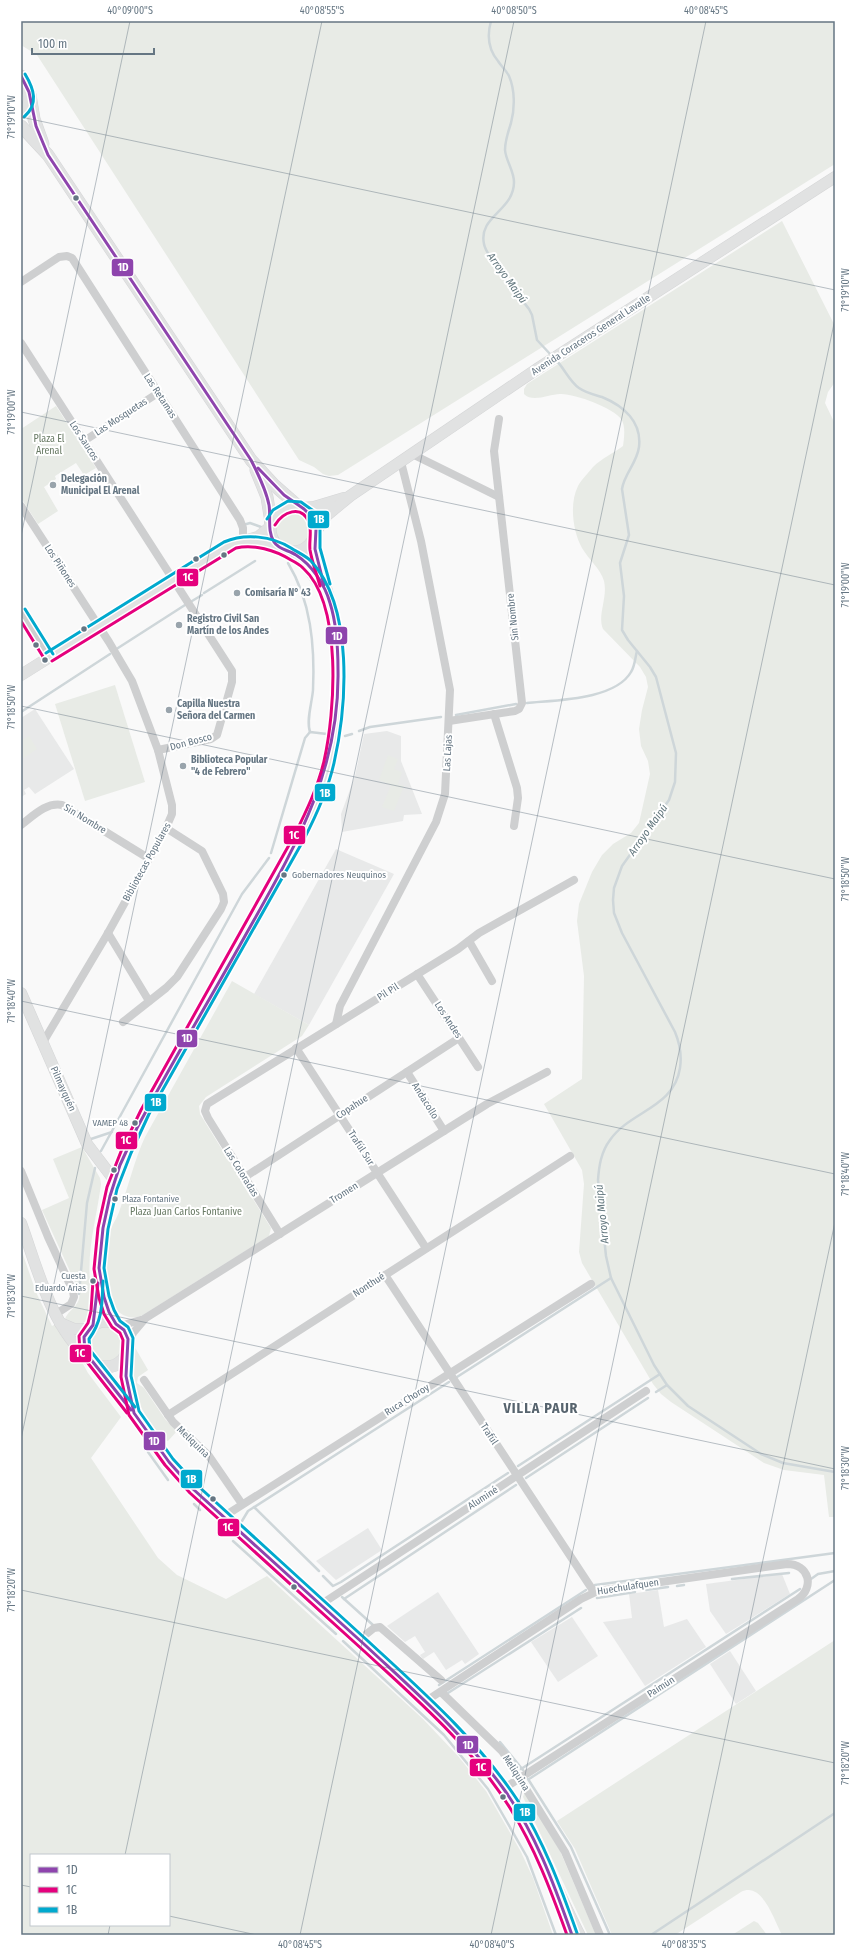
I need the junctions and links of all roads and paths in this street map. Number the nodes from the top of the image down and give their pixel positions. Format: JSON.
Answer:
{"nodes":[{"id":1,"x":21,"y":76,"type":"edge"},
{"id":2,"x":30,"y":95,"type":"junction"},
{"id":3,"x":21,"y":113,"type":"edge"},
{"id":4,"x":21,"y":126,"type":"edge"},
{"id":5,"x":48,"y":155,"type":"junction"},
{"id":6,"x":835,"y":177,"type":"edge"},
{"id":7,"x":21,"y":282,"type":"edge"},
{"id":8,"x":21,"y":343,"type":"edge"},
{"id":9,"x":158,"y":393,"type":"junction"},
{"id":10,"x":499,"y":419,"type":"dead end"},
{"id":11,"x":84,"y":441,"type":"junction"},
{"id":12,"x":412,"y":454,"type":"junction"},
{"id":13,"x":251,"y":460,"type":"junction"},
{"id":14,"x":401,"y":462,"type":"junction"},
{"id":15,"x":350,"y":496,"type":"junction"},
{"id":16,"x":499,"y":497,"type":"junction"},
{"id":17,"x":21,"y":506,"type":"edge"},
{"id":18,"x":301,"y":508,"type":"junction"},
{"id":19,"x":271,"y":525,"type":"junction"},
{"id":20,"x":315,"y":536,"type":"junction"},
{"id":21,"x":242,"y":541,"type":"junction"},
{"id":22,"x":285,"y":550,"type":"junction"},
{"id":23,"x":174,"y":580,"type":"junction"},
{"id":24,"x":327,"y":596,"type":"junction"},
{"id":25,"x":21,"y":612,"type":"edge"},
{"id":26,"x":28,"y":624,"type":"junction"},
{"id":27,"x":98,"y":626,"type":"junction"},
{"id":28,"x":21,"y":629,"type":"edge"},
{"id":29,"x":49,"y":657,"type":"junction"},
{"id":30,"x":21,"y":675,"type":"edge"},
{"id":31,"x":494,"y":714,"type":"junction"},
{"id":32,"x":449,"y":721,"type":"junction"},
{"id":33,"x":158,"y":750,"type":"junction"},
{"id":34,"x":21,"y":825,"type":"edge"},
{"id":35,"x":514,"y":826,"type":"dead end"},
{"id":36,"x":166,"y":828,"type":"junction"},
{"id":37,"x":148,"y":858,"type":"junction"},
{"id":38,"x":574,"y":880,"type":"dead end"},
{"id":39,"x":108,"y":933,"type":"junction"},
{"id":40,"x":469,"y":941,"type":"junction"},
{"id":41,"x":417,"y":974,"type":"junction"},
{"id":42,"x":492,"y":982,"type":"dead end"},
{"id":43,"x":21,"y":993,"type":"edge"},
{"id":44,"x":149,"y":1001,"type":"junction"},
{"id":45,"x":123,"y":1022,"type":"dead end"},
{"id":46,"x":336,"y":1024,"type":"junction"},
{"id":47,"x":459,"y":1038,"type":"junction"},
{"id":48,"x":42,"y":1044,"type":"junction"},
{"id":49,"x":296,"y":1048,"type":"junction"},
{"id":50,"x":478,"y":1067,"type":"dead end"},
{"id":51,"x":407,"y":1072,"type":"junction"},
{"id":52,"x":547,"y":1072,"type":"dead end"},
{"id":53,"x":205,"y":1108,"type":"joint"},
{"id":54,"x":340,"y":1115,"type":"junction"},
{"id":55,"x":444,"y":1131,"type":"junction"},
{"id":56,"x":570,"y":1156,"type":"dead end"},
{"id":57,"x":21,"y":1171,"type":"edge"},
{"id":58,"x":377,"y":1173,"type":"junction"},
{"id":59,"x":245,"y":1177,"type":"junction"},
{"id":60,"x":115,"y":1180,"type":"junction"},
{"id":61,"x":21,"y":1223,"type":"edge"},
{"id":62,"x":280,"y":1234,"type":"junction"},
{"id":63,"x":426,"y":1248,"type":"junction"},
{"id":64,"x":99,"y":1268,"type":"junction"},
{"id":65,"x":385,"y":1275,"type":"junction"},
{"id":66,"x":591,"y":1284,"type":"dead end"},
{"id":67,"x":58,"y":1318,"type":"junction"},
{"id":68,"x":144,"y":1319,"type":"junction"},
{"id":69,"x":118,"y":1325,"type":"junction"},
{"id":70,"x":91,"y":1327,"type":"junction"},
{"id":71,"x":128,"y":1348,"type":"junction"},
{"id":72,"x":92,"y":1362,"type":"junction"},
{"id":73,"x":450,"y":1374,"type":"junction"},
{"id":74,"x":144,"y":1380,"type":"dead end"},
{"id":75,"x":646,"y":1392,"type":"dead end"},
{"id":76,"x":134,"y":1413,"type":"junction"},
{"id":77,"x":168,"y":1415,"type":"junction"},
{"id":78,"x":517,"y":1476,"type":"junction"},
{"id":79,"x":242,"y":1504,"type":"junction"},
{"id":80,"x":223,"y":1517,"type":"junction"},
{"id":81,"x":807,"y":1577,"type":"joint"},
{"id":82,"x":594,"y":1592,"type":"junction"},
{"id":83,"x":320,"y":1605,"type":"junction"},
{"id":84,"x":359,"y":1640,"type":"junction"},
{"id":85,"x":440,"y":1680,"type":"dead end"},
{"id":86,"x":441,"y":1692,"type":"junction"},
{"id":87,"x":426,"y":1701,"type":"junction"},
{"id":88,"x":520,"y":1778,"type":"junction"},
{"id":89,"x":503,"y":1789,"type":"junction"},
{"id":90,"x":561,"y":1900,"type":"junction"},
{"id":91,"x":572,"y":1935,"type":"edge"},
{"id":92,"x":579,"y":1935,"type":"edge"},
{"id":93,"x":600,"y":1935,"type":"edge"}],
"edges":[{"from":1,"to":2,"type":"main road"},
{"from":2,"to":3,"type":"main road"},
{"from":2,"to":5,"type":"main road"},
{"from":4,"to":5,"type":"main road"},
{"from":5,"to":13,"type":"main road"},
{"from":6,"to":12,"type":"street","name":"Avenida Coraceros General Lavalle"},
{"from":7,"to":9,"type":"street","name":"Las Retamas"},
{"from":8,"to":11,"type":"street","name":"Los Saucos"},
{"from":9,"to":11,"type":"street","name":"Las Mosquetas"},
{"from":9,"to":21,"type":"street","name":"Las Retamas"},
{"from":10,"to":16,"type":"street","name":"Sin Nombre"},
{"from":11,"to":23,"type":"street","name":"Los Saucos"},
{"from":12,"to":14,"type":"street","name":"Avenida Coraceros General Lavalle"},
{"from":12,"to":16,"type":"street"},
{"from":13,"to":18,"type":"main road"},
{"from":13,"to":19,"type":"main road"},
{"from":14,"to":15,"type":"street","name":"Avenida Coraceros General Lavalle"},
{"from":14,"to":32,"type":"street","name":"Las Lajas"},
{"from":15,"to":18,"type":"street","name":"Avenida Coraceros General Lavalle"},
{"from":15,"to":20,"type":"street","name":"Avenida Coraceros General Lavalle"},
{"from":16,"to":31,"type":"street","name":"Sin Nombre"},
{"from":17,"to":27,"type":"street","name":"Los Piñones"},
{"from":18,"to":19,"type":"main road"},
{"from":18,"to":20,"type":"main road"},
{"from":19,"to":21,"type":"street"},
{"from":19,"to":22,"type":"main road"},
{"from":20,"to":22,"type":"main road"},
{"from":20,"to":24,"type":"main road"},
{"from":21,"to":22,"type":"street"},
{"from":21,"to":23,"type":"street"},
{"from":22,"to":24,"type":"main road"},
{"from":23,"to":27,"type":"street"},
{"from":23,"to":33,"type":"street","name":"Don Bosco"},
{"from":24,"to":60,"type":"main road"},
{"from":25,"to":26,"type":"street"},
{"from":26,"to":28,"type":"street"},
{"from":26,"to":29,"type":"street"},
{"from":27,"to":29,"type":"street"},
{"from":27,"to":33,"type":"street","name":"Bibliotecas Populares"},
{"from":29,"to":30,"type":"street"},
{"from":31,"to":32,"type":"street","name":"Sin Nombre"},
{"from":31,"to":35,"type":"street"},
{"from":32,"to":46,"type":"street","name":"Las Lajas"},
{"from":33,"to":36,"type":"street","name":"Bibliotecas Populares"},
{"from":34,"to":37,"type":"street","name":"Sin Nombre"},
{"from":36,"to":37,"type":"street","name":"Bibliotecas Populares"},
{"from":36,"to":44,"type":"street"},
{"from":37,"to":39,"type":"street","name":"Bibliotecas Populares"},
{"from":38,"to":40,"type":"street","name":"Pil Pil"},
{"from":39,"to":44,"type":"street"},
{"from":39,"to":48,"type":"street","name":"Bibliotecas Populares"},
{"from":40,"to":41,"type":"street","name":"Pil Pil"},
{"from":40,"to":42,"type":"street"},
{"from":41,"to":46,"type":"street","name":"Pil Pil"},
{"from":41,"to":47,"type":"street","name":"Los Andes"},
{"from":43,"to":48,"type":"street","name":"Pilmayquén"},
{"from":44,"to":45,"type":"street"},
{"from":46,"to":49,"type":"street","name":"Pil Pil"},
{"from":47,"to":50,"type":"street","name":"Los Andes"},
{"from":47,"to":51,"type":"street","name":"Copahue"},
{"from":48,"to":60,"type":"street","name":"Pilmayquén"},
{"from":49,"to":53,"type":"street","name":"Pil Pil"},
{"from":49,"to":54,"type":"street","name":"Trafúl Sur"},
{"from":51,"to":54,"type":"street","name":"Copahue"},
{"from":51,"to":55,"type":"street","name":"Andacollo"},
{"from":52,"to":55,"type":"street","name":"Tromen"},
{"from":53,"to":59,"type":"street","name":"Las Coloradas"},
{"from":54,"to":58,"type":"street","name":"Trafúl Sur"},
{"from":54,"to":59,"type":"street","name":"Copahue"},
{"from":55,"to":58,"type":"street","name":"Tromen"},
{"from":56,"to":63,"type":"street","name":"Nonthué"},
{"from":57,"to":67,"type":"street"},
{"from":58,"to":62,"type":"street","name":"Tromen"},
{"from":58,"to":63,"type":"street","name":"Trafúl Sur"},
{"from":59,"to":62,"type":"street","name":"Las Coloradas"},
{"from":60,"to":64,"type":"main road"},
{"from":61,"to":67,"type":"street"},
{"from":62,"to":68,"type":"street","name":"Tromen"},
{"from":63,"to":65,"type":"street","name":"Nonthué"},
{"from":64,"to":69,"type":"main road"},
{"from":64,"to":70,"type":"main road"},
{"from":65,"to":73,"type":"street","name":"Trafúl"},
{"from":65,"to":77,"type":"street","name":"Nonthué"},
{"from":66,"to":73,"type":"street","name":"Ruca Choroy"},
{"from":67,"to":70,"type":"street"},
{"from":67,"to":72,"type":"street"},
{"from":68,"to":69,"type":"street","name":"Tromen"},
{"from":68,"to":71,"type":"street","name":"Tromen"},
{"from":69,"to":70,"type":"main road"},
{"from":69,"to":71,"type":"main road"},
{"from":70,"to":72,"type":"main road"},
{"from":71,"to":72,"type":"main road"},
{"from":71,"to":76,"type":"main road"},
{"from":72,"to":76,"type":"main road"},
{"from":73,"to":78,"type":"street","name":"Trafúl"},
{"from":73,"to":79,"type":"street","name":"Ruca Choroy"},
{"from":74,"to":77,"type":"street","name":"Meliquina"},
{"from":75,"to":78,"type":"street","name":"Aluminé"},
{"from":76,"to":80,"type":"main road"},
{"from":77,"to":79,"type":"street","name":"Meliquina"},
{"from":78,"to":82,"type":"street","name":"Trafúl"},
{"from":78,"to":83,"type":"street","name":"Aluminé"},
{"from":79,"to":80,"type":"street","name":"Ruca Choroy"},
{"from":80,"to":83,"type":"main road"},
{"from":81,"to":82,"type":"street","name":"Huechulafquen"},
{"from":81,"to":88,"type":"street","name":"Paimún"},
{"from":82,"to":86,"type":"street","name":"Huechulafquen"},
{"from":83,"to":84,"type":"main road"},
{"from":84,"to":85,"type":"street"},
{"from":84,"to":87,"type":"main road"},
{"from":86,"to":87,"type":"street","name":"Huechulafquen"},
{"from":86,"to":88,"type":"street","name":"Meliquina"},
{"from":87,"to":89,"type":"main road"},
{"from":88,"to":89,"type":"street","name":"Paimún"},
{"from":88,"to":93,"type":"street","name":"Meliquina"},
{"from":89,"to":90,"type":"main road"},
{"from":90,"to":91,"type":"main road"},
{"from":90,"to":92,"type":"main road"}]}
